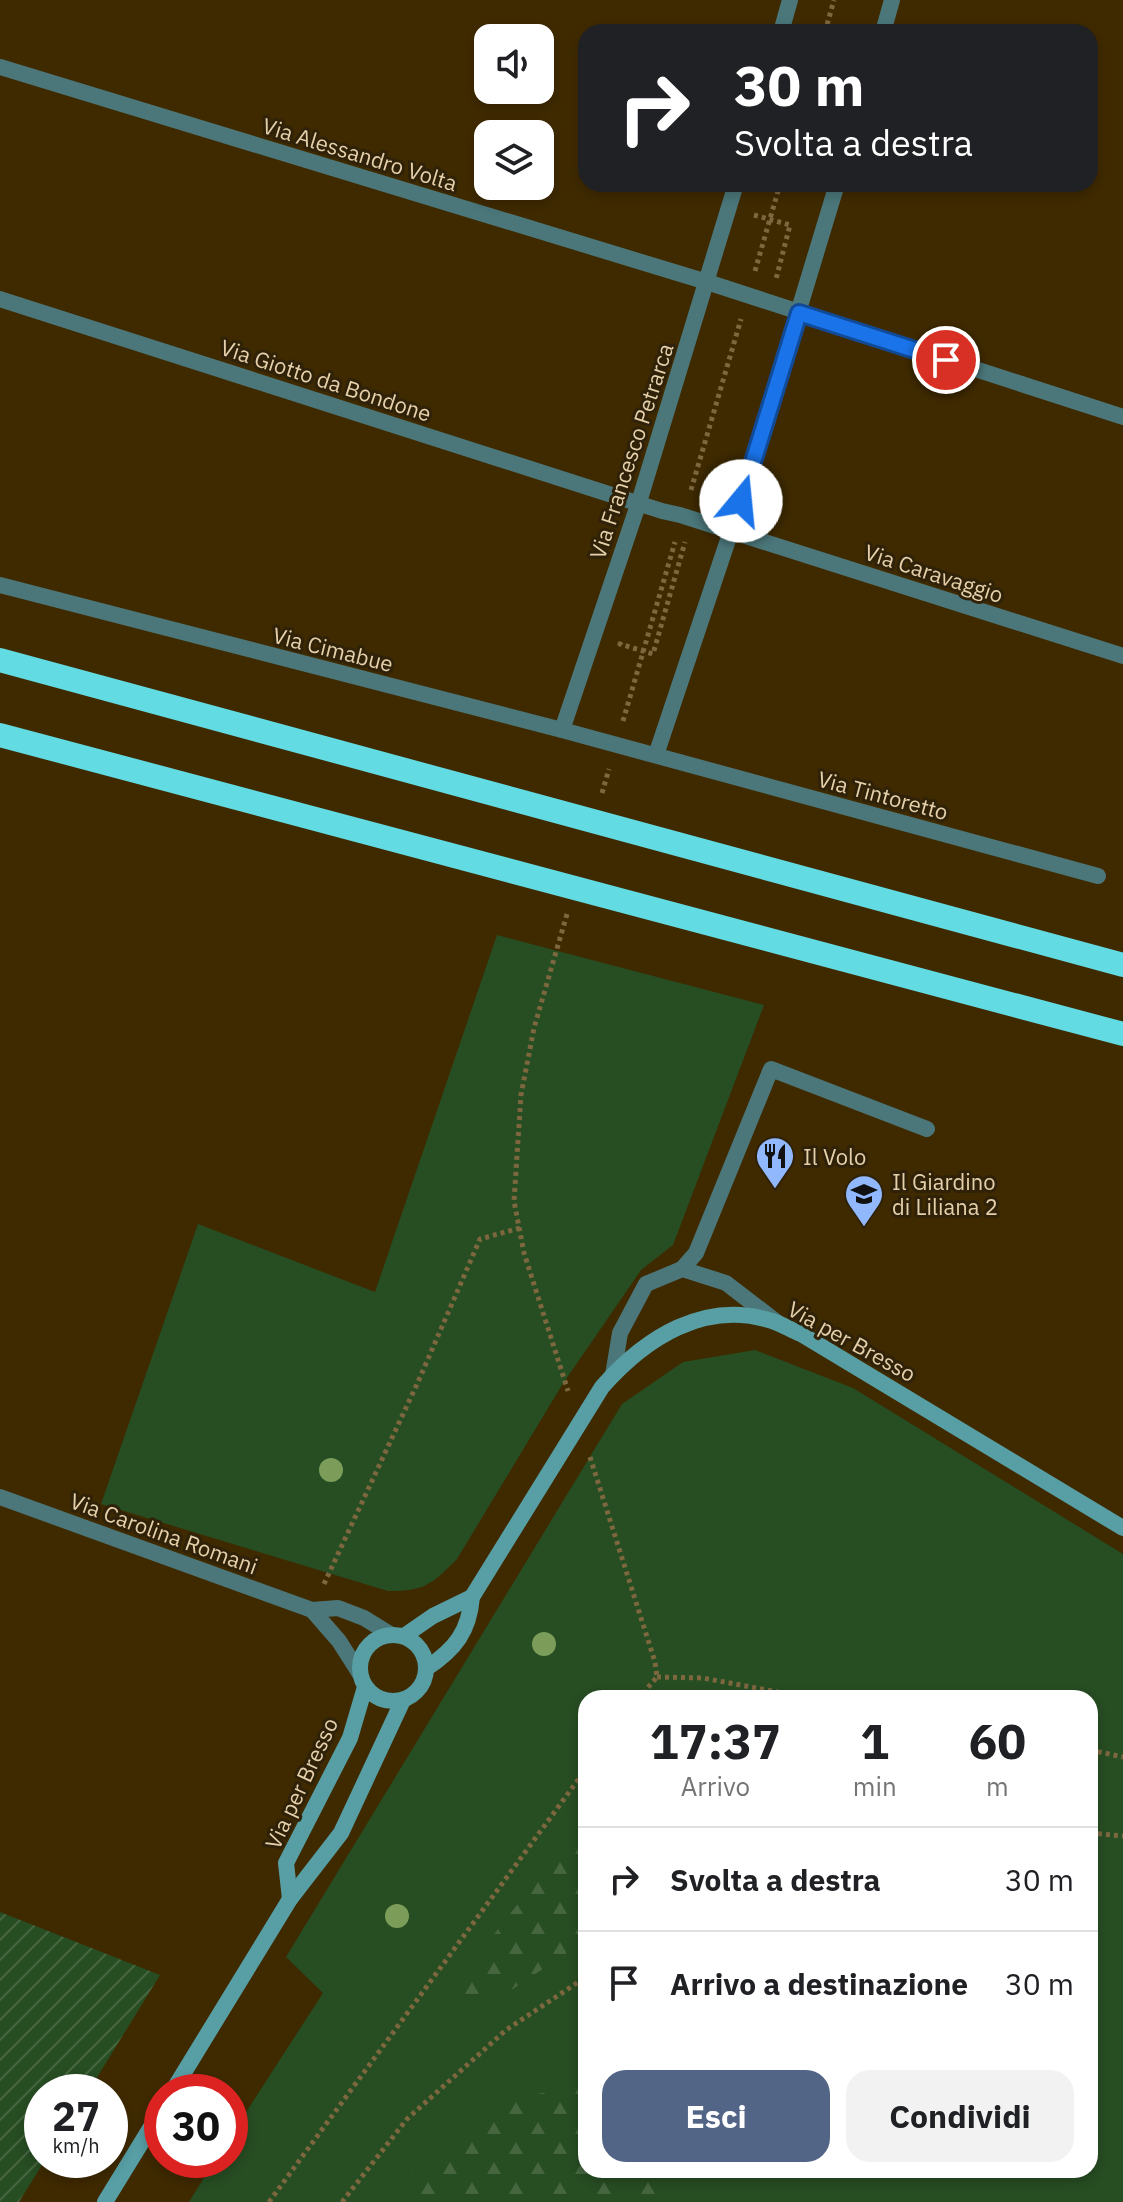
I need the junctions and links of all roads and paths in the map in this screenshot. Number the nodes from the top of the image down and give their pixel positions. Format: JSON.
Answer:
{"nodes":[{"id":1,"x":790,"y":0,"type":"edge"},
{"id":2,"x":834,"y":0,"type":"edge"},
{"id":3,"x":892,"y":0,"type":"edge"},
{"id":4,"x":783,"y":24,"type":"edge"},
{"id":5,"x":827,"y":24,"type":"edge"},
{"id":6,"x":885,"y":24,"type":"edge"},
{"id":7,"x":0,"y":67,"type":"edge"},
{"id":8,"x":734,"y":192,"type":"edge"},
{"id":9,"x":778,"y":192,"type":"edge"},
{"id":10,"x":835,"y":192,"type":"edge"},
{"id":11,"x":770,"y":219,"type":"junction"},
{"id":12,"x":778,"y":272,"type":"dead end"},
{"id":13,"x":752,"y":278,"type":"dead end"},
{"id":14,"x":707,"y":282,"type":"junction"},
{"id":15,"x":0,"y":299,"type":"edge"},
{"id":16,"x":744,"y":308,"type":"dead end"},
{"id":17,"x":799,"y":313,"type":"junction"},
{"id":18,"x":1123,"y":417,"type":"edge"},
{"id":19,"x":639,"y":502,"type":"junction"},
{"id":20,"x":687,"y":502,"type":"dead end"},
{"id":21,"x":692,"y":520,"type":"junction"},
{"id":22,"x":679,"y":531,"type":"dead end"},
{"id":23,"x":731,"y":531,"type":"junction"},
{"id":24,"x":0,"y":585,"type":"edge"},
{"id":25,"x":644,"y":650,"type":"junction"},
{"id":26,"x":1123,"y":656,"type":"edge"},
{"id":27,"x":0,"y":660,"type":"edge"},
{"id":28,"x":627,"y":706,"type":"dead end"},
{"id":29,"x":562,"y":730,"type":"junction"},
{"id":30,"x":0,"y":735,"type":"edge"},
{"id":31,"x":656,"y":755,"type":"junction"},
{"id":32,"x":1098,"y":876,"type":"dead end"},
{"id":33,"x":1123,"y":965,"type":"edge"},
{"id":34,"x":534,"y":1028,"type":"dead end"},
{"id":35,"x":1123,"y":1034,"type":"edge"},
{"id":36,"x":927,"y":1129,"type":"dead end"},
{"id":37,"x":520,"y":1228,"type":"junction"},
{"id":38,"x":524,"y":1253,"type":"dead end"},
{"id":39,"x":682,"y":1269,"type":"junction"},
{"id":40,"x":782,"y":1326,"type":"junction"},
{"id":41,"x":613,"y":1375,"type":"junction"},
{"id":42,"x":0,"y":1497,"type":"edge"},
{"id":43,"x":1123,"y":1528,"type":"edge"},
{"id":44,"x":341,"y":1550,"type":"dead end"},
{"id":45,"x":472,"y":1597,"type":"junction"},
{"id":46,"x":312,"y":1610,"type":"junction"},
{"id":47,"x":397,"y":1635,"type":"junction"},
{"id":48,"x":655,"y":1662,"type":"dead end"},
{"id":49,"x":427,"y":1668,"type":"junction"},
{"id":50,"x":657,"y":1677,"type":"junction"},
{"id":51,"x":363,"y":1681,"type":"junction"},
{"id":52,"x":646,"y":1690,"type":"edge"},
{"id":53,"x":767,"y":1690,"type":"edge"},
{"id":54,"x":403,"y":1700,"type":"junction"},
{"id":55,"x":1098,"y":1752,"type":"edge"},
{"id":56,"x":1123,"y":1757,"type":"edge"},
{"id":57,"x":578,"y":1780,"type":"edge"},
{"id":58,"x":1098,"y":1834,"type":"edge"},
{"id":59,"x":1123,"y":1836,"type":"edge"},
{"id":60,"x":290,"y":1899,"type":"junction"},
{"id":61,"x":578,"y":1982,"type":"edge"},
{"id":62,"x":183,"y":2074,"type":"edge"},
{"id":63,"x":144,"y":2138,"type":"edge"},
{"id":64,"x":105,"y":2202,"type":"edge"},
{"id":65,"x":269,"y":2202,"type":"edge"},
{"id":66,"x":342,"y":2202,"type":"edge"}],
"edges":[{"from":1,"to":4,"type":"street"},
{"from":2,"to":5,"type":"path"},
{"from":3,"to":6,"type":"street"},
{"from":7,"to":14,"type":"street","name":"Via Alessandro Volta"},
{"from":8,"to":14,"type":"street","name":"Via Francesco Petrarca"},
{"from":9,"to":11,"type":"path"},
{"from":10,"to":17,"type":"street"},
{"from":11,"to":12,"type":"path"},
{"from":11,"to":13,"type":"path"},
{"from":14,"to":17,"type":"street","name":"Via Alessandro Volta"},
{"from":14,"to":19,"type":"street","name":"Via Francesco Petrarca"},
{"from":15,"to":19,"type":"street","name":"Via Giotto da Bondone"},
{"from":16,"to":20,"type":"path"},
{"from":17,"to":18,"type":"street","name":"Via Alessandro Volta"},
{"from":17,"to":23,"type":"street"},
{"from":19,"to":21,"type":"street","name":"Via Giotto da Bondone"},
{"from":19,"to":29,"type":"street","name":"Via Francesco Petrarca"},
{"from":21,"to":23,"type":"street","name":"Via Caravaggio"},
{"from":21,"to":25,"type":"path"},
{"from":22,"to":25,"type":"path"},
{"from":23,"to":26,"type":"street","name":"Via Caravaggio"},
{"from":23,"to":31,"type":"street"},
{"from":24,"to":29,"type":"street","name":"Via Cimabue"},
{"from":25,"to":28,"type":"path"},
{"from":27,"to":33,"type":"highway"},
{"from":29,"to":31,"type":"street","name":"Via Cimabue"},
{"from":30,"to":35,"type":"highway"},
{"from":31,"to":32,"type":"street","name":"Via Tintoretto"},
{"from":34,"to":37,"type":"path"},
{"from":36,"to":39,"type":"street"},
{"from":37,"to":38,"type":"path"},
{"from":37,"to":44,"type":"path"},
{"from":39,"to":40,"type":"street"},
{"from":39,"to":41,"type":"street"},
{"from":40,"to":41,"type":"street","name":"Via per Bresso"},
{"from":40,"to":43,"type":"street","name":"Via per Bresso"},
{"from":41,"to":45,"type":"street","name":"Via per Bresso"},
{"from":42,"to":46,"type":"street","name":"Via Carolina Romani"},
{"from":45,"to":47,"type":"street"},
{"from":45,"to":49,"type":"street","name":"Via per Bresso"},
{"from":46,"to":47,"type":"street","name":"Via Carolina Romani"},
{"from":46,"to":51,"type":"street","name":"Via Carolina Romani"},
{"from":47,"to":49,"type":"street"},
{"from":47,"to":51,"type":"street"},
{"from":48,"to":50,"type":"path"},
{"from":49,"to":54,"type":"street"},
{"from":50,"to":52,"type":"path"},
{"from":50,"to":53,"type":"path"},
{"from":51,"to":54,"type":"street"},
{"from":51,"to":60,"type":"street","name":"Via per Bresso"},
{"from":54,"to":60,"type":"street"},
{"from":55,"to":56,"type":"path"},
{"from":57,"to":65,"type":"path"},
{"from":58,"to":59,"type":"path"},
{"from":60,"to":62,"type":"street"},
{"from":61,"to":66,"type":"path"},
{"from":63,"to":64,"type":"street"}]}
